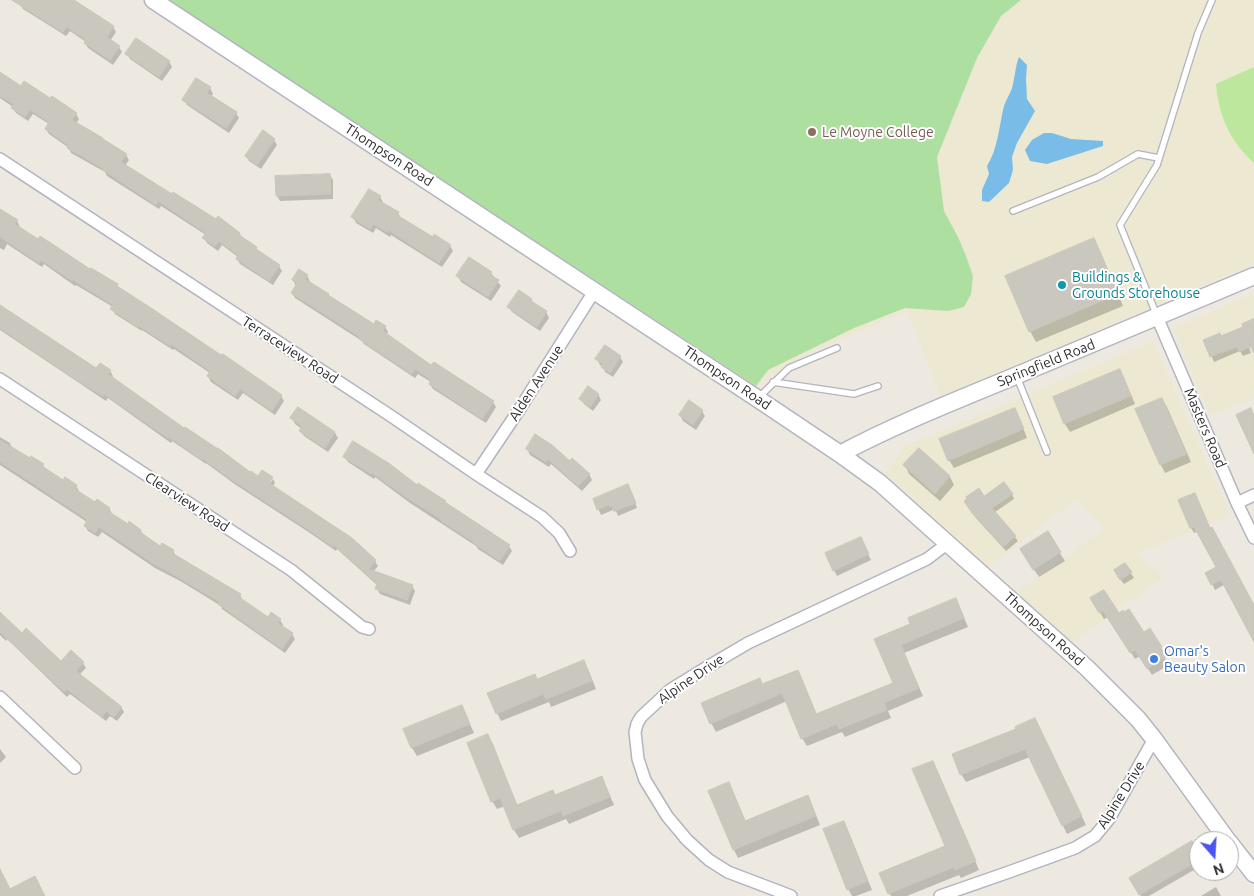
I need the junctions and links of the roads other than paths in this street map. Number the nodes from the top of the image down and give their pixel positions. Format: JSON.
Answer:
{"nodes":[{"id":1,"x":153,"y":0,"type":"edge"},
{"id":2,"x":1212,"y":0,"type":"edge"},
{"id":3,"x":1159,"y":158,"type":"junction"},
{"id":4,"x":0,"y":159,"type":"edge"},
{"id":5,"x":1013,"y":211,"type":"dead end"},
{"id":6,"x":1254,"y":276,"type":"edge"},
{"id":7,"x":595,"y":290,"type":"junction"},
{"id":8,"x":1157,"y":317,"type":"junction"},
{"id":9,"x":837,"y":348,"type":"dead end"},
{"id":10,"x":1017,"y":375,"type":"junction"},
{"id":11,"x":0,"y":379,"type":"edge"},
{"id":12,"x":773,"y":382,"type":"junction"},
{"id":13,"x":878,"y":386,"type":"dead end"},
{"id":14,"x":758,"y":399,"type":"junction"},
{"id":15,"x":1047,"y":452,"type":"dead end"},
{"id":16,"x":840,"y":454,"type":"junction"},
{"id":17,"x":476,"y":474,"type":"junction"},
{"id":18,"x":1254,"y":495,"type":"edge"},
{"id":19,"x":1237,"y":503,"type":"junction"},
{"id":20,"x":1254,"y":538,"type":"edge"},
{"id":21,"x":948,"y":543,"type":"junction"},
{"id":22,"x":570,"y":551,"type":"dead end"},
{"id":23,"x":369,"y":629,"type":"dead end"},
{"id":24,"x":0,"y":696,"type":"edge"},
{"id":25,"x":1154,"y":739,"type":"junction"},
{"id":26,"x":75,"y":768,"type":"dead end"},
{"id":27,"x":1222,"y":831,"type":"edge"},
{"id":28,"x":1239,"y":854,"type":"edge"},
{"id":29,"x":1254,"y":874,"type":"edge"},
{"id":30,"x":791,"y":896,"type":"edge"},
{"id":31,"x":940,"y":896,"type":"edge"}],
"edges":[{"from":1,"to":7,"type":"street","name":"Thompson Road"},
{"from":2,"to":3,"type":"lane"},
{"from":3,"to":5,"type":"lane"},
{"from":3,"to":8,"type":"lane"},
{"from":4,"to":17,"type":"street","name":"Terraceview Road"},
{"from":6,"to":8,"type":"street","name":"Springfield Road"},
{"from":7,"to":14,"type":"street","name":"Thompson Road"},
{"from":7,"to":17,"type":"street","name":"Alden Avenue"},
{"from":8,"to":10,"type":"street","name":"Springfield Road"},
{"from":8,"to":19,"type":"street","name":"Masters Road"},
{"from":9,"to":12,"type":"lane"},
{"from":10,"to":15,"type":"lane"},
{"from":10,"to":16,"type":"street","name":"Springfield Road"},
{"from":11,"to":23,"type":"street","name":"Clearview Road"},
{"from":12,"to":13,"type":"lane"},
{"from":12,"to":14,"type":"lane"},
{"from":14,"to":16,"type":"street","name":"Thompson Road"},
{"from":16,"to":21,"type":"street","name":"Thompson Road"},
{"from":17,"to":22,"type":"street","name":"Terraceview Road"},
{"from":18,"to":19,"type":"street"},
{"from":19,"to":20,"type":"street","name":"Masters Road"},
{"from":21,"to":25,"type":"street","name":"Thompson Road"},
{"from":21,"to":30,"type":"street","name":"Alpine Drive"},
{"from":24,"to":26,"type":"street"},
{"from":25,"to":27,"type":"street","name":"Thompson Road"},
{"from":25,"to":31,"type":"street","name":"Alpine Drive"},
{"from":28,"to":29,"type":"street","name":"Thompson Road"}]}
